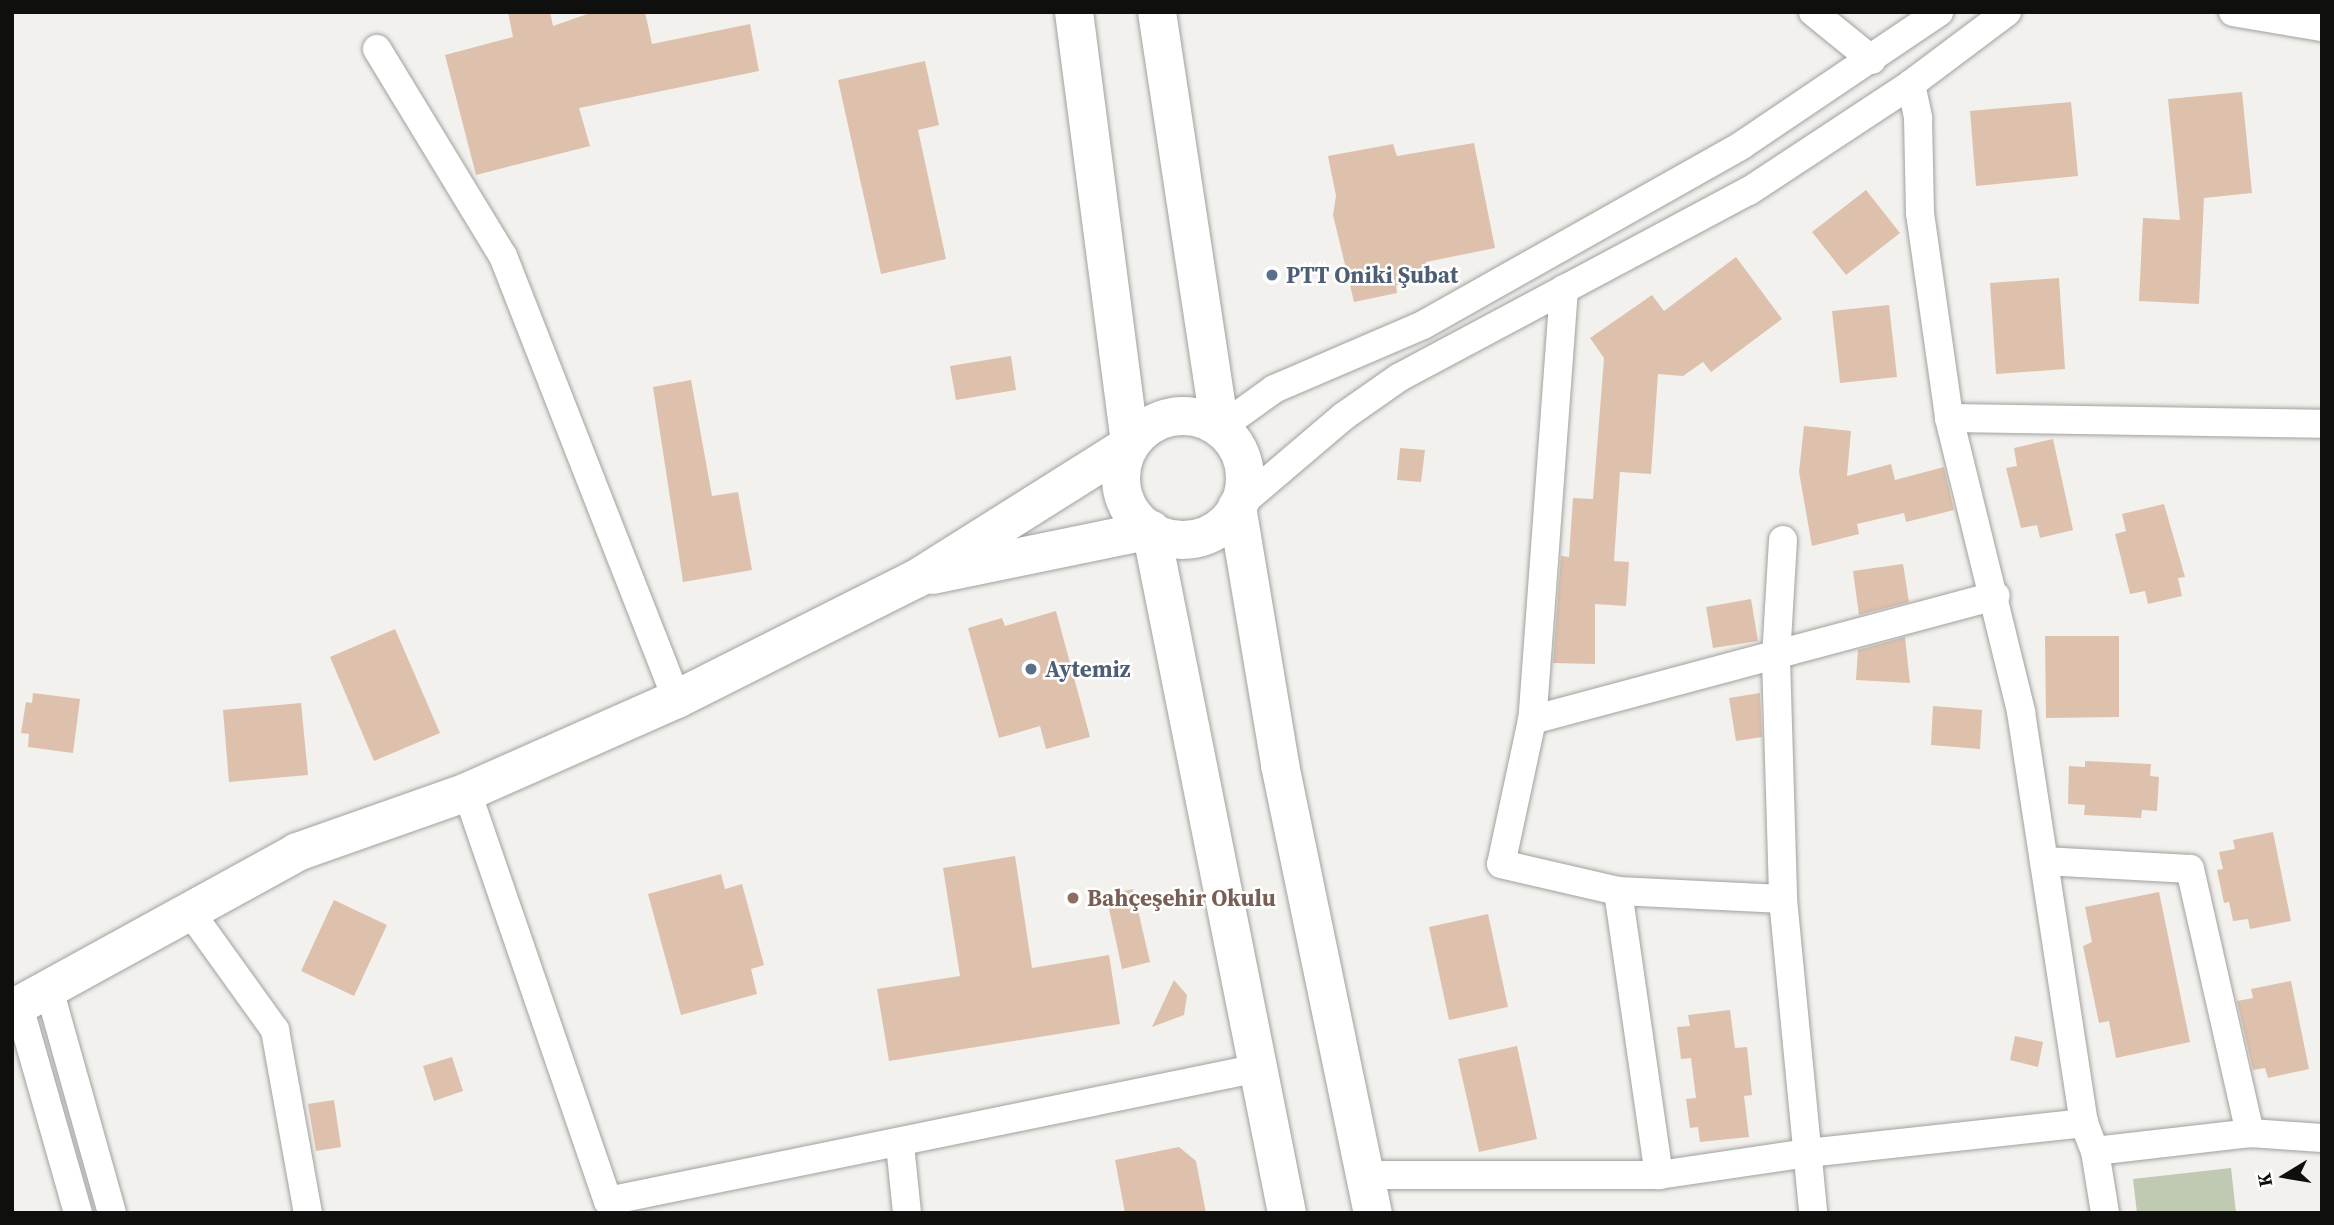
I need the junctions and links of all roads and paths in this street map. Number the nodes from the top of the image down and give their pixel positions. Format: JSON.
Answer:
{"nodes":[{"id":1,"x":1074,"y":12,"type":"edge"},
{"id":2,"x":1157,"y":12,"type":"edge"},
{"id":3,"x":1813,"y":12,"type":"edge"},
{"id":4,"x":1939,"y":12,"type":"edge"},
{"id":5,"x":2007,"y":12,"type":"edge"},
{"id":6,"x":2233,"y":12,"type":"edge"},
{"id":7,"x":2322,"y":27,"type":"edge"},
{"id":8,"x":377,"y":48,"type":"dead end"},
{"id":9,"x":1872,"y":60,"type":"junction"},
{"id":10,"x":1911,"y":84,"type":"junction"},
{"id":11,"x":1564,"y":289,"type":"junction"},
{"id":12,"x":1949,"y":418,"type":"junction"},
{"id":13,"x":2322,"y":424,"type":"edge"},
{"id":14,"x":1220,"y":428,"type":"junction"},
{"id":15,"x":1130,"y":444,"type":"junction"},
{"id":16,"x":1237,"y":507,"type":"junction"},
{"id":17,"x":1151,"y":530,"type":"junction"},
{"id":18,"x":1783,"y":540,"type":"dead end"},
{"id":19,"x":916,"y":579,"type":"junction"},
{"id":20,"x":1996,"y":596,"type":"junction"},
{"id":21,"x":1776,"y":658,"type":"junction"},
{"id":22,"x":677,"y":699,"type":"junction"},
{"id":23,"x":1532,"y":720,"type":"junction"},
{"id":24,"x":467,"y":792,"type":"junction"},
{"id":25,"x":2044,"y":861,"type":"junction"},
{"id":26,"x":1618,"y":891,"type":"junction"},
{"id":27,"x":1783,"y":899,"type":"junction"},
{"id":28,"x":191,"y":913,"type":"junction"},
{"id":29,"x":27,"y":1001,"type":"edge"},
{"id":30,"x":1259,"y":1068,"type":"junction"},
{"id":31,"x":2084,"y":1123,"type":"junction"},
{"id":32,"x":2250,"y":1133,"type":"junction"},
{"id":33,"x":2322,"y":1138,"type":"edge"},
{"id":34,"x":900,"y":1145,"type":"junction"},
{"id":35,"x":2095,"y":1151,"type":"junction"},
{"id":36,"x":1808,"y":1153,"type":"junction"},
{"id":37,"x":1366,"y":1175,"type":"junction"},
{"id":38,"x":1659,"y":1175,"type":"junction"},
{"id":39,"x":605,"y":1207,"type":"edge"},
{"id":40,"x":78,"y":1213,"type":"edge"},
{"id":41,"x":112,"y":1213,"type":"edge"},
{"id":42,"x":308,"y":1213,"type":"edge"},
{"id":43,"x":906,"y":1213,"type":"edge"},
{"id":44,"x":1287,"y":1213,"type":"edge"},
{"id":45,"x":1373,"y":1213,"type":"edge"},
{"id":46,"x":1813,"y":1213,"type":"edge"},
{"id":47,"x":2105,"y":1213,"type":"edge"}],
"edges":[{"from":1,"to":15,"type":"main road"},
{"from":2,"to":14,"type":"main road"},
{"from":3,"to":9,"type":"street"},
{"from":4,"to":9,"type":"street"},
{"from":5,"to":10,"type":"street"},
{"from":6,"to":7,"type":"street"},
{"from":8,"to":22,"type":"street"},
{"from":9,"to":14,"type":"street"},
{"from":10,"to":11,"type":"street"},
{"from":10,"to":12,"type":"street"},
{"from":11,"to":16,"type":"street"},
{"from":11,"to":23,"type":"street"},
{"from":12,"to":13,"type":"street"},
{"from":12,"to":20,"type":"street"},
{"from":14,"to":15,"type":"main road"},
{"from":14,"to":16,"type":"main road"},
{"from":15,"to":17,"type":"main road"},
{"from":15,"to":19,"type":"main road"},
{"from":16,"to":17,"type":"main road"},
{"from":16,"to":37,"type":"main road"},
{"from":17,"to":19,"type":"main road"},
{"from":17,"to":30,"type":"main road"},
{"from":18,"to":21,"type":"street"},
{"from":19,"to":22,"type":"main road"},
{"from":20,"to":21,"type":"street"},
{"from":20,"to":25,"type":"street"},
{"from":21,"to":23,"type":"street"},
{"from":21,"to":27,"type":"street"},
{"from":22,"to":24,"type":"main road"},
{"from":23,"to":26,"type":"street"},
{"from":24,"to":28,"type":"main road"},
{"from":24,"to":39,"type":"street"},
{"from":25,"to":31,"type":"street"},
{"from":25,"to":32,"type":"street"},
{"from":26,"to":27,"type":"street"},
{"from":26,"to":38,"type":"street"},
{"from":27,"to":36,"type":"street"},
{"from":28,"to":29,"type":"main road"},
{"from":28,"to":42,"type":"street"},
{"from":29,"to":40,"type":"street"},
{"from":29,"to":41,"type":"street"},
{"from":30,"to":34,"type":"street"},
{"from":30,"to":44,"type":"main road"},
{"from":31,"to":35,"type":"street"},
{"from":31,"to":36,"type":"street"},
{"from":32,"to":33,"type":"street"},
{"from":32,"to":35,"type":"street"},
{"from":34,"to":39,"type":"street"},
{"from":34,"to":43,"type":"street"},
{"from":35,"to":47,"type":"street"},
{"from":36,"to":38,"type":"street"},
{"from":36,"to":46,"type":"street"},
{"from":37,"to":38,"type":"street"},
{"from":37,"to":45,"type":"main road"}]}
